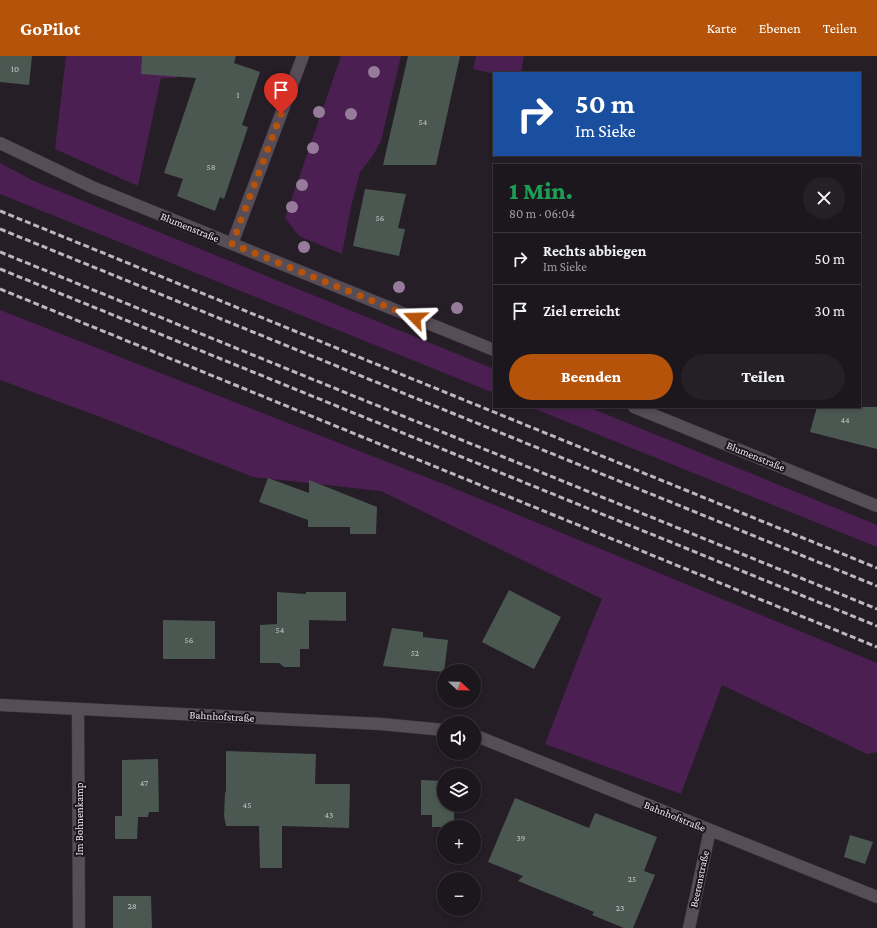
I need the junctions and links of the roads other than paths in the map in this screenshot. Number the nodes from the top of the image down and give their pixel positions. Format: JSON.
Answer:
{"nodes":[{"id":1,"x":303,"y":56,"type":"edge"},
{"id":2,"x":0,"y":143,"type":"edge"},
{"id":3,"x":232,"y":244,"type":"junction"},
{"id":4,"x":493,"y":350,"type":"edge"},
{"id":5,"x":636,"y":408,"type":"edge"},
{"id":6,"x":877,"y":506,"type":"edge"},
{"id":7,"x":0,"y":704,"type":"edge"},
{"id":8,"x":78,"y":709,"type":"junction"},
{"id":9,"x":437,"y":729,"type":"edge"},
{"id":10,"x":481,"y":738,"type":"edge"},
{"id":11,"x":710,"y":830,"type":"junction"},
{"id":12,"x":877,"y":897,"type":"edge"},
{"id":13,"x":79,"y":928,"type":"edge"},
{"id":14,"x":689,"y":928,"type":"edge"}],
"edges":[{"from":1,"to":3,"type":"street"},
{"from":2,"to":3,"type":"street","name":"Blumenstraße"},
{"from":3,"to":4,"type":"street","name":"Blumenstraße"},
{"from":5,"to":6,"type":"street","name":"Blumenstraße"},
{"from":7,"to":8,"type":"street","name":"Bahnhofstraße"},
{"from":8,"to":9,"type":"street","name":"Bahnhofstraße"},
{"from":8,"to":13,"type":"street","name":"Im Bohnenkamp"},
{"from":10,"to":11,"type":"street","name":"Bahnhofstraße"},
{"from":11,"to":12,"type":"street","name":"Bahnhofstraße"},
{"from":11,"to":14,"type":"street","name":"Beerenstraße"}]}
